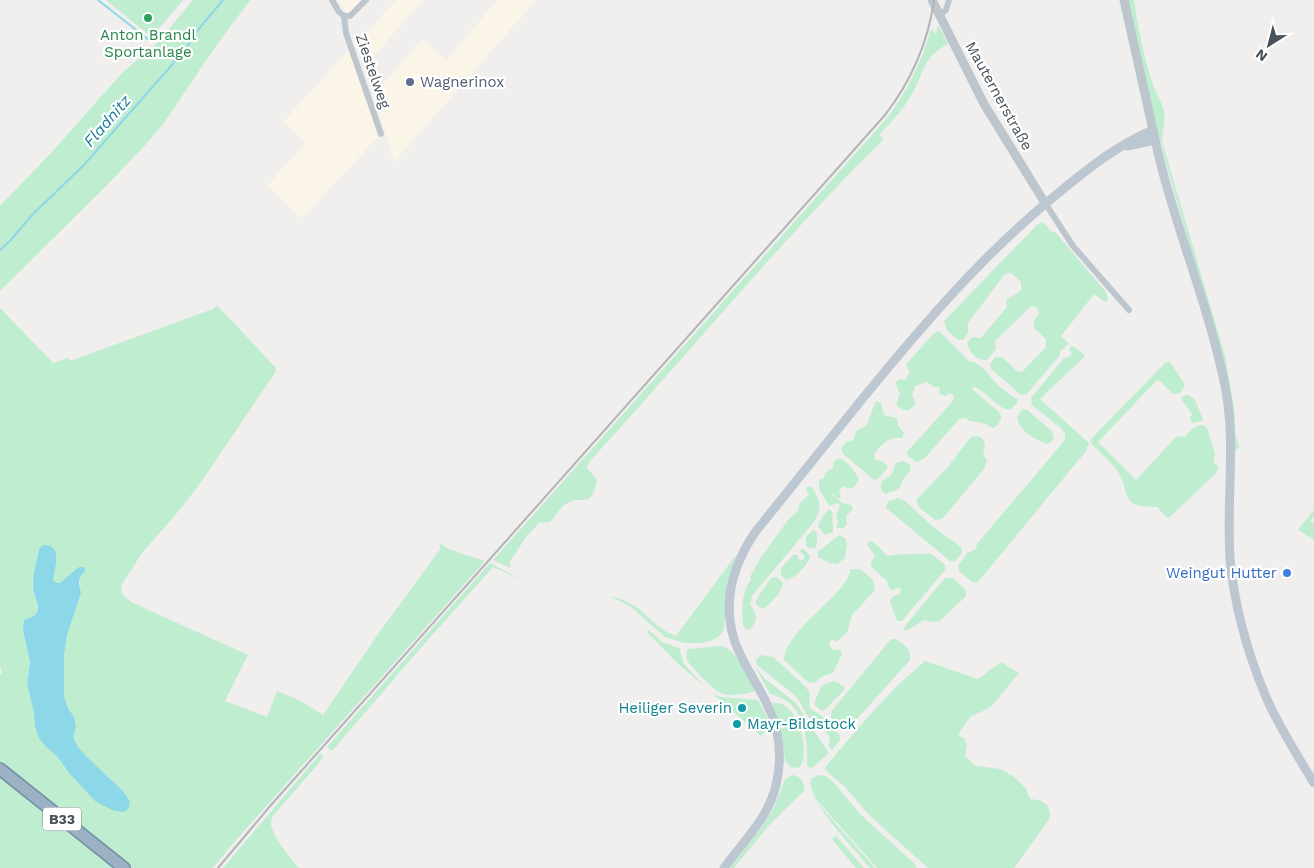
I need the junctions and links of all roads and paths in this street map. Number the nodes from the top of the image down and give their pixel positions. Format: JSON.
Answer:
{"nodes":[{"id":1,"x":332,"y":0,"type":"edge"},
{"id":2,"x":366,"y":0,"type":"edge"},
{"id":3,"x":932,"y":0,"type":"edge"},
{"id":4,"x":949,"y":0,"type":"edge"},
{"id":5,"x":1124,"y":0,"type":"edge"},
{"id":6,"x":344,"y":16,"type":"junction"},
{"id":7,"x":939,"y":16,"type":"junction"},
{"id":8,"x":1153,"y":130,"type":"junction"},
{"id":9,"x":381,"y":134,"type":"dead end"},
{"id":10,"x":1155,"y":140,"type":"junction"},
{"id":11,"x":1111,"y":153,"type":"junction"},
{"id":12,"x":1045,"y":203,"type":"junction"},
{"id":13,"x":1129,"y":310,"type":"dead end"},
{"id":14,"x":0,"y":769,"type":"edge"},
{"id":15,"x":1314,"y":783,"type":"edge"},
{"id":16,"x":124,"y":868,"type":"edge"},
{"id":17,"x":724,"y":868,"type":"edge"}],
"edges":[{"from":1,"to":6,"type":"street"},
{"from":2,"to":6,"type":"street"},
{"from":3,"to":7,"type":"street","name":"Mauternerstraße"},
{"from":4,"to":7,"type":"street"},
{"from":5,"to":8,"type":"street"},
{"from":6,"to":9,"type":"street","name":"Ziestelweg"},
{"from":7,"to":12,"type":"street","name":"Mauternerstraße"},
{"from":8,"to":10,"type":"main road"},
{"from":8,"to":11,"type":"main road"},
{"from":10,"to":11,"type":"main road"},
{"from":10,"to":15,"type":"main road"},
{"from":11,"to":12,"type":"main road"},
{"from":12,"to":13,"type":"street"},
{"from":12,"to":17,"type":"main road"},
{"from":14,"to":16,"type":"highway","number":"B33"}]}
